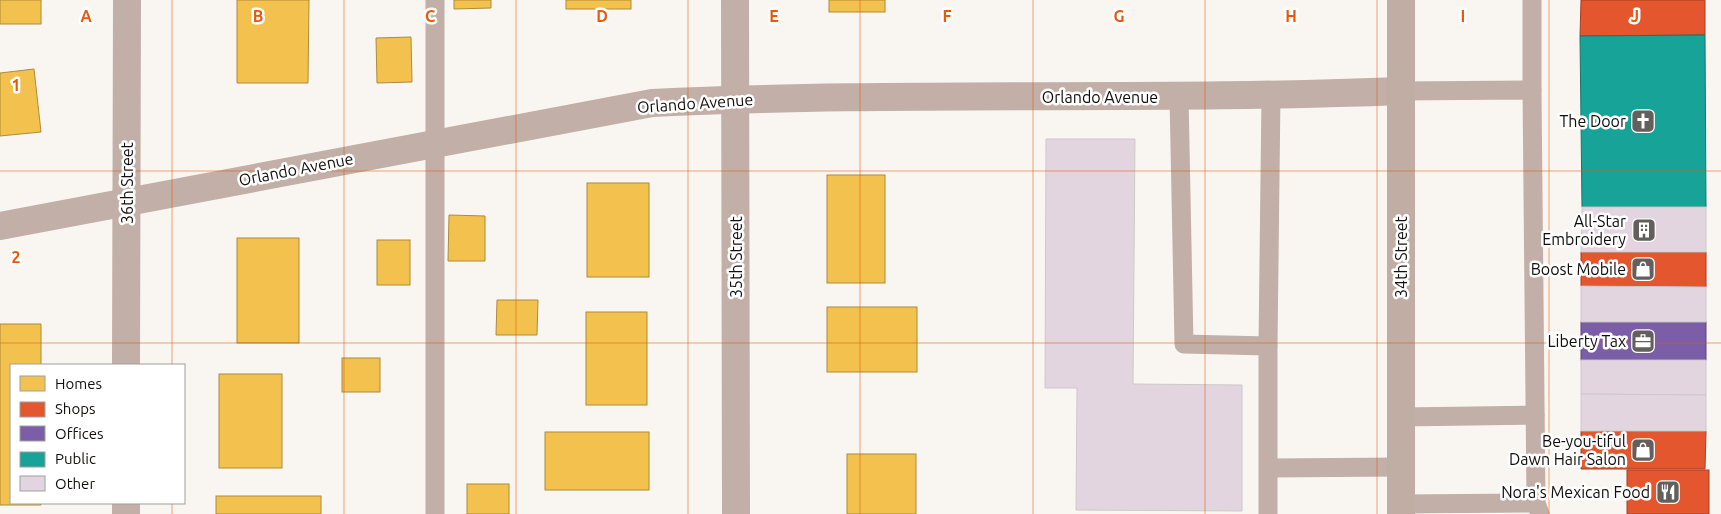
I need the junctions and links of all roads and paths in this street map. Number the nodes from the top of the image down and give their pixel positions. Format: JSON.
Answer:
{"nodes":[{"id":1,"x":127,"y":0,"type":"edge"},
{"id":2,"x":435,"y":0,"type":"edge"},
{"id":3,"x":735,"y":0,"type":"edge"},
{"id":4,"x":1401,"y":0,"type":"edge"},
{"id":5,"x":1532,"y":0,"type":"edge"},
{"id":6,"x":1532,"y":90,"type":"junction"},
{"id":7,"x":1401,"y":91,"type":"junction"},
{"id":8,"x":1271,"y":94,"type":"junction"},
{"id":9,"x":1179,"y":96,"type":"junction"},
{"id":10,"x":736,"y":99,"type":"junction"},
{"id":11,"x":436,"y":143,"type":"junction"},
{"id":12,"x":127,"y":201,"type":"junction"},
{"id":13,"x":0,"y":226,"type":"edge"},
{"id":14,"x":1268,"y":346,"type":"junction"},
{"id":15,"x":126,"y":364,"type":"edge"},
{"id":16,"x":1536,"y":415,"type":"junction"},
{"id":17,"x":1401,"y":417,"type":"junction"},
{"id":18,"x":1401,"y":467,"type":"junction"},
{"id":19,"x":1269,"y":468,"type":"junction"},
{"id":20,"x":1538,"y":508,"type":"edge"},
{"id":21,"x":1401,"y":509,"type":"edge"},
{"id":22,"x":435,"y":514,"type":"edge"},
{"id":23,"x":736,"y":514,"type":"edge"},
{"id":24,"x":1268,"y":514,"type":"edge"}],
"edges":[{"from":1,"to":12,"type":"street","name":"36th Street"},
{"from":2,"to":11,"type":"lane"},
{"from":3,"to":10,"type":"street","name":"35th Street"},
{"from":4,"to":7,"type":"main road","name":"34th Street"},
{"from":5,"to":6,"type":"lane"},
{"from":6,"to":7,"type":"lane"},
{"from":6,"to":16,"type":"lane"},
{"from":7,"to":8,"type":"street","name":"Orlando Avenue"},
{"from":7,"to":17,"type":"main road","name":"34th Street"},
{"from":8,"to":9,"type":"street","name":"Orlando Avenue"},
{"from":8,"to":14,"type":"lane"},
{"from":9,"to":10,"type":"street","name":"Orlando Avenue"},
{"from":9,"to":14,"type":"lane"},
{"from":10,"to":11,"type":"street","name":"Orlando Avenue"},
{"from":10,"to":23,"type":"street","name":"35th Street"},
{"from":11,"to":12,"type":"street","name":"Orlando Avenue"},
{"from":11,"to":22,"type":"lane"},
{"from":12,"to":13,"type":"street","name":"Orlando Avenue"},
{"from":12,"to":15,"type":"street","name":"36th Street"},
{"from":14,"to":19,"type":"lane"},
{"from":16,"to":17,"type":"lane"},
{"from":16,"to":20,"type":"lane"},
{"from":17,"to":18,"type":"main road","name":"34th Street"},
{"from":18,"to":19,"type":"lane"},
{"from":18,"to":21,"type":"main road","name":"34th Street"},
{"from":19,"to":24,"type":"lane"},
{"from":20,"to":21,"type":"lane"}]}
